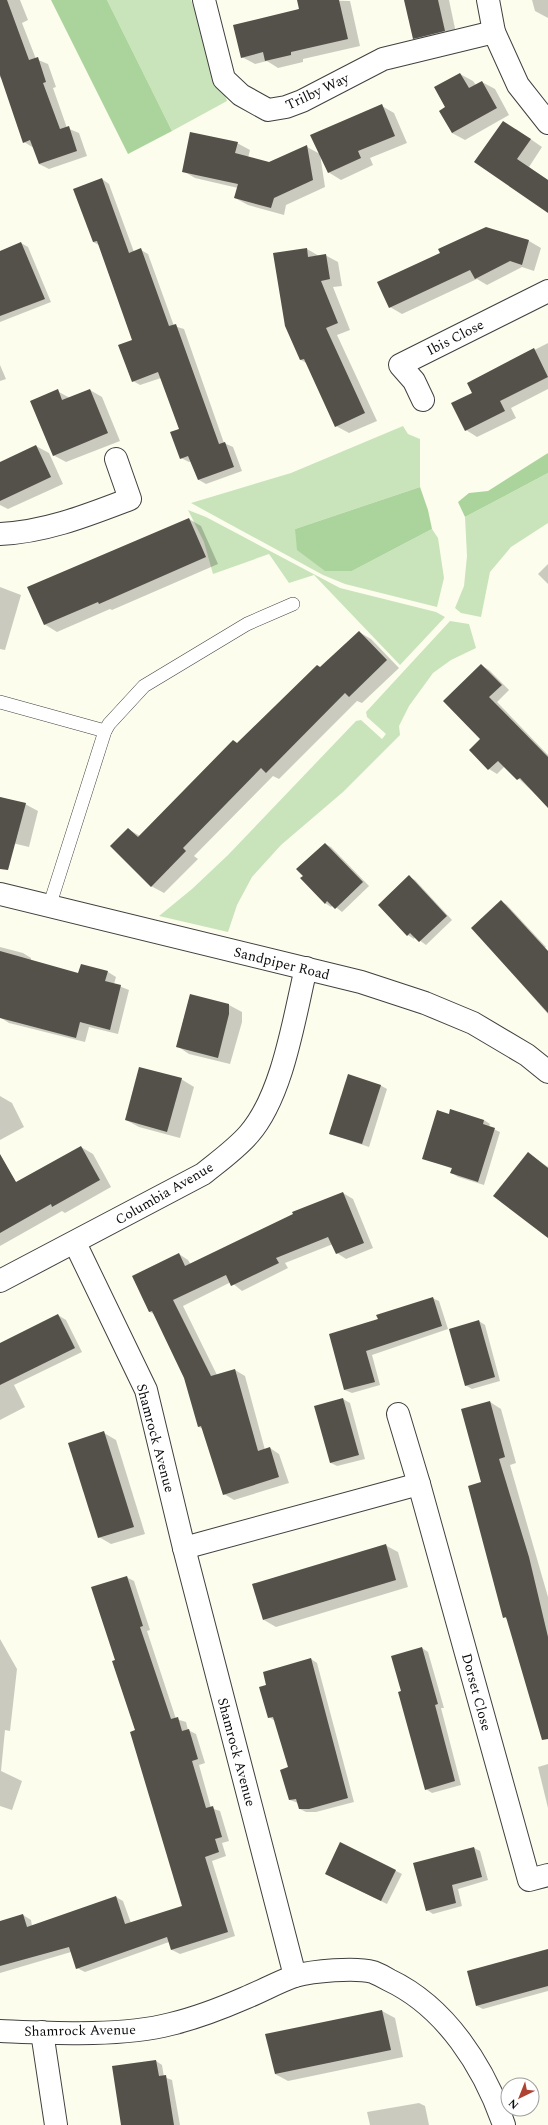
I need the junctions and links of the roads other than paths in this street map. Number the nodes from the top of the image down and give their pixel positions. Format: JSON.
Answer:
{"nodes":[{"id":1,"x":204,"y":0,"type":"edge"},
{"id":2,"x":488,"y":0,"type":"edge"},
{"id":3,"x":494,"y":32,"type":"junction"},
{"id":4,"x":548,"y":123,"type":"edge"},
{"id":5,"x":548,"y":291,"type":"edge"},
{"id":6,"x":423,"y":400,"type":"dead end"},
{"id":7,"x":116,"y":459,"type":"dead end"},
{"id":8,"x":0,"y":534,"type":"edge"},
{"id":9,"x":293,"y":604,"type":"dead end"},
{"id":10,"x":0,"y":702,"type":"edge"},
{"id":11,"x":105,"y":731,"type":"junction"},
{"id":12,"x":0,"y":894,"type":"edge"},
{"id":13,"x":49,"y":907,"type":"junction"},
{"id":14,"x":306,"y":968,"type":"junction"},
{"id":15,"x":548,"y":1072,"type":"edge"},
{"id":16,"x":75,"y":1243,"type":"junction"},
{"id":17,"x":0,"y":1281,"type":"edge"},
{"id":18,"x":398,"y":1414,"type":"dead end"},
{"id":19,"x":419,"y":1484,"type":"junction"},
{"id":20,"x":184,"y":1548,"type":"junction"},
{"id":21,"x":548,"y":1875,"type":"edge"},
{"id":22,"x":295,"y":1976,"type":"junction"},
{"id":23,"x":0,"y":2030,"type":"edge"},
{"id":24,"x":42,"y":2032,"type":"junction"},
{"id":25,"x":56,"y":2125,"type":"edge"},
{"id":26,"x":504,"y":2125,"type":"edge"}],
"edges":[{"from":1,"to":3,"type":"street","name":"Trilby Way"},
{"from":2,"to":3,"type":"street"},
{"from":3,"to":4,"type":"street"},
{"from":5,"to":6,"type":"street","name":"Ibis Close"},
{"from":7,"to":8,"type":"street"},
{"from":9,"to":11,"type":"lane"},
{"from":10,"to":11,"type":"lane"},
{"from":11,"to":13,"type":"lane"},
{"from":12,"to":13,"type":"street","name":"Sandpiper Road"},
{"from":13,"to":14,"type":"street","name":"Sandpiper Road"},
{"from":14,"to":15,"type":"street","name":"Sandpiper Road"},
{"from":14,"to":16,"type":"street","name":"Columbia Avenue"},
{"from":16,"to":17,"type":"street","name":"Columbia Avenue"},
{"from":16,"to":20,"type":"street","name":"Shamrock Avenue"},
{"from":18,"to":19,"type":"street","name":"Dorset Close"},
{"from":19,"to":20,"type":"street"},
{"from":19,"to":21,"type":"street","name":"Dorset Close"},
{"from":20,"to":22,"type":"street","name":"Shamrock Avenue"},
{"from":22,"to":24,"type":"street","name":"Shamrock Avenue"},
{"from":22,"to":26,"type":"street"},
{"from":23,"to":24,"type":"street","name":"Shamrock Avenue"},
{"from":24,"to":25,"type":"street"}]}
